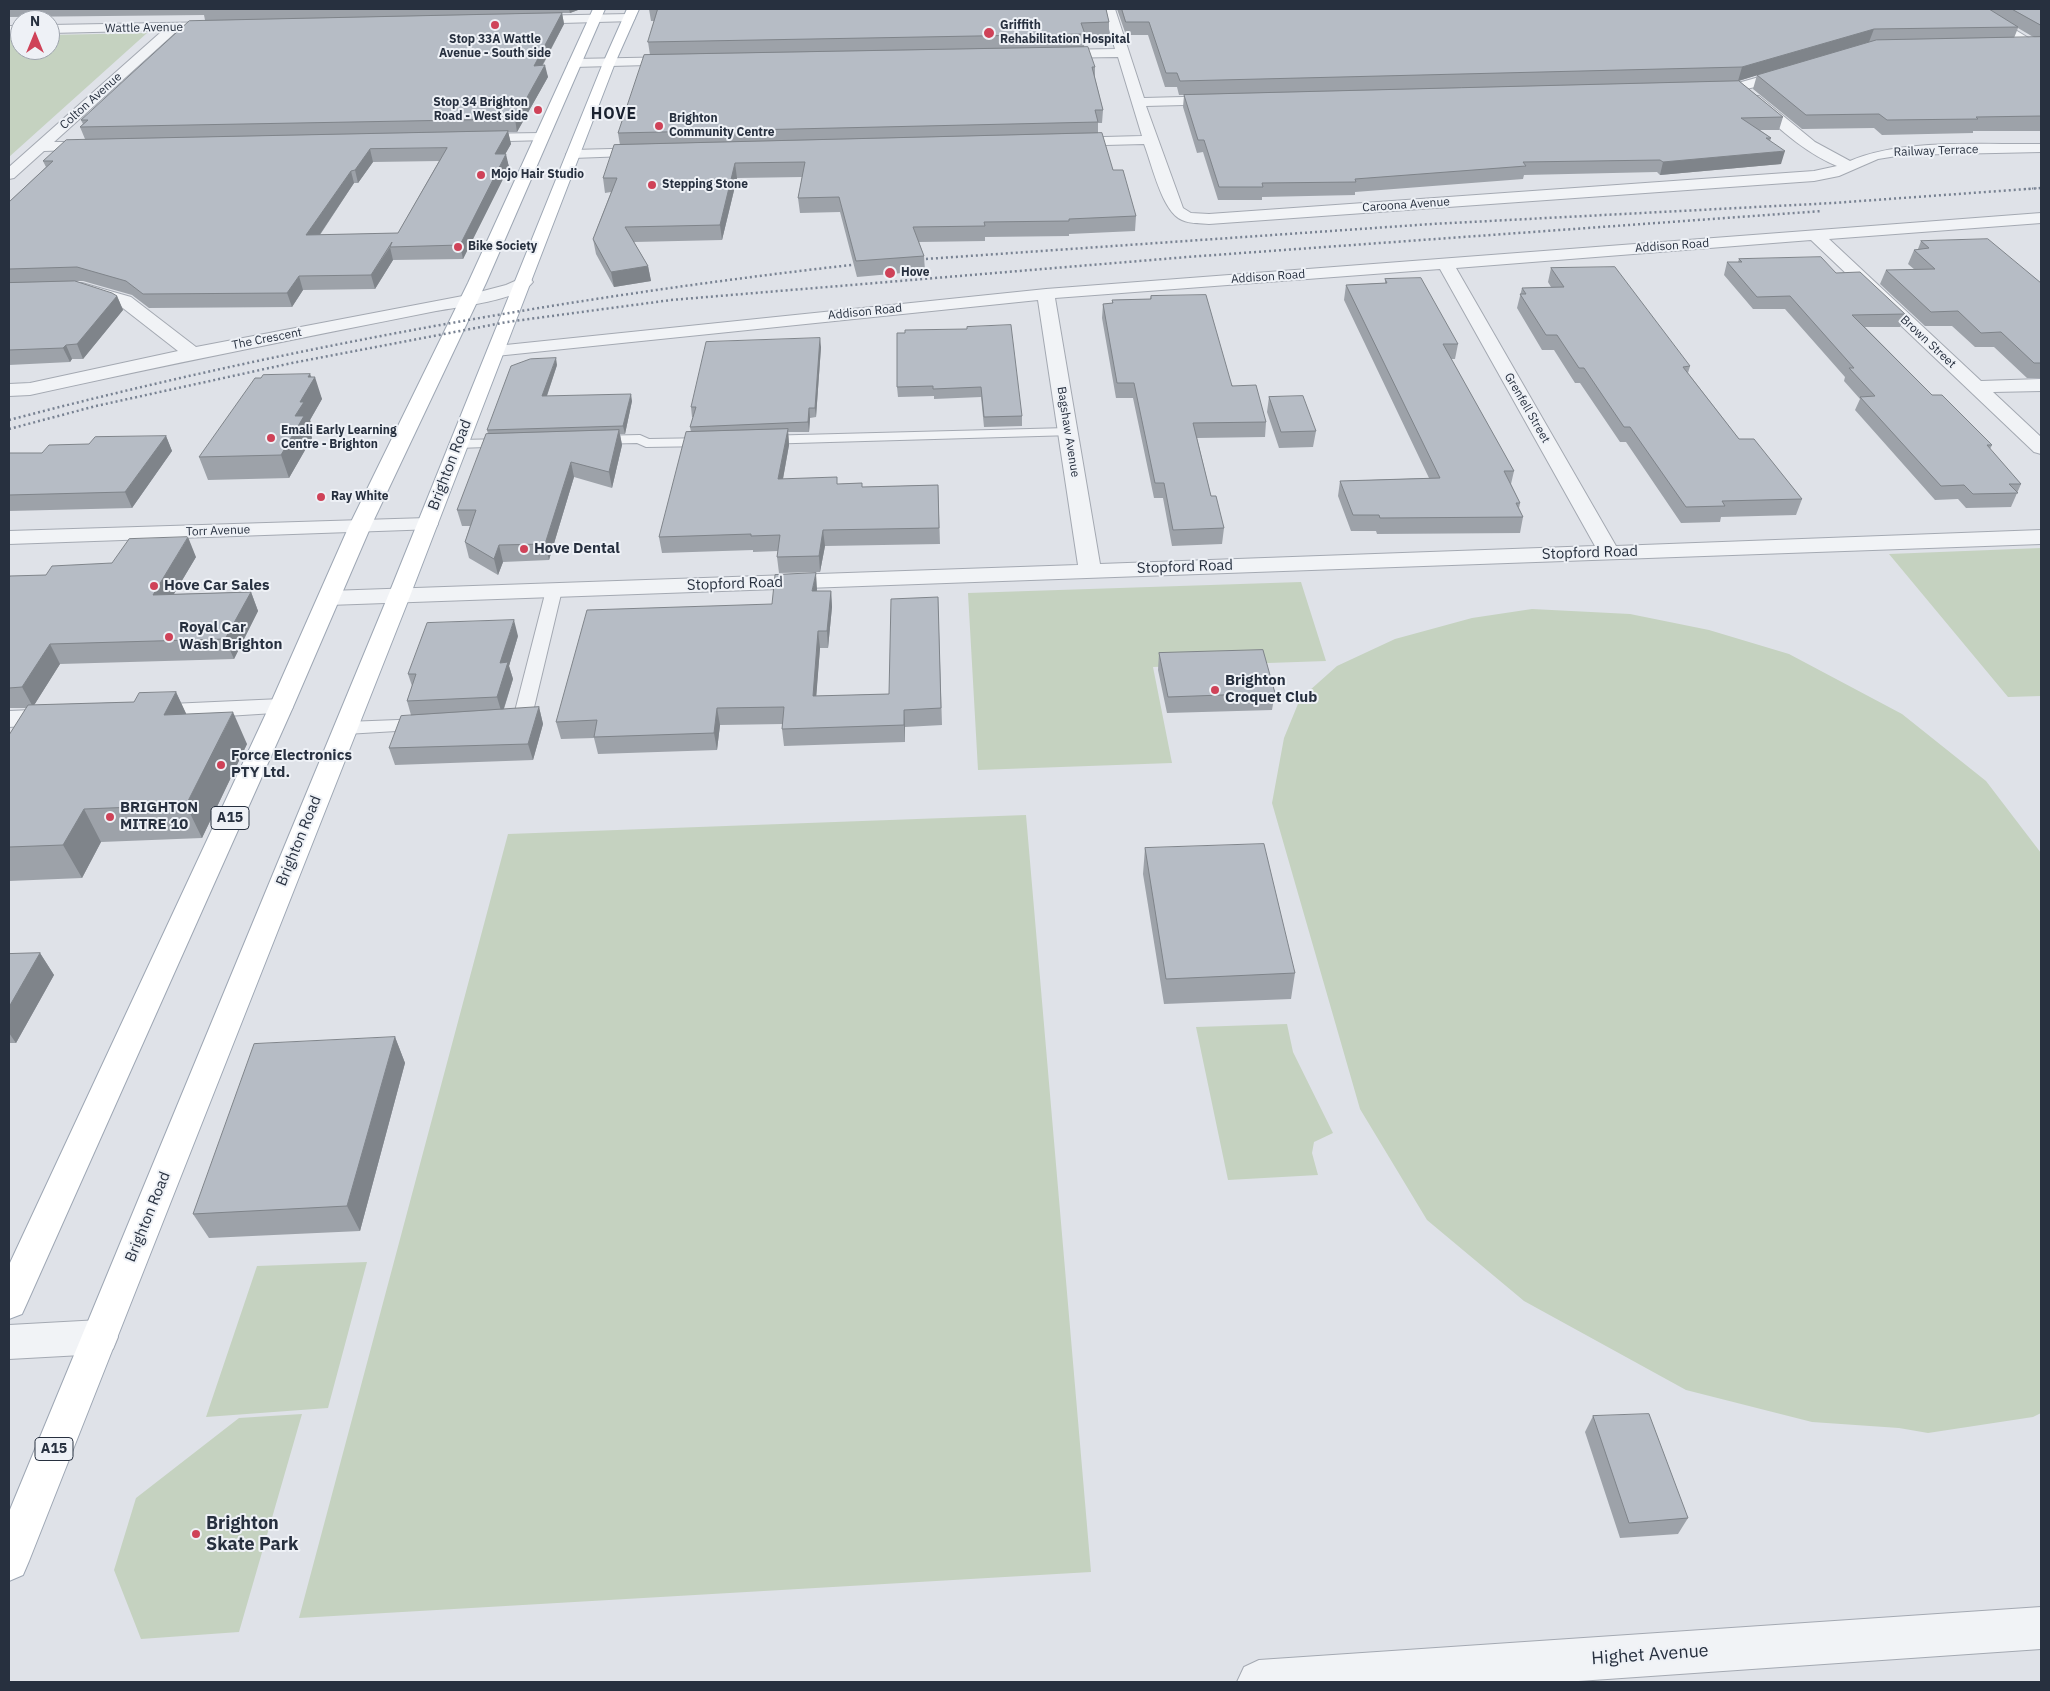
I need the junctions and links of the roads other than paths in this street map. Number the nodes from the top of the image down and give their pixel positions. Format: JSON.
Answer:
{"nodes":[{"id":1,"x":1109,"y":9,"type":"edge"},
{"id":2,"x":1973,"y":9,"type":"edge"},
{"id":3,"x":597,"y":14,"type":"edge"},
{"id":4,"x":631,"y":14,"type":"edge"},
{"id":5,"x":512,"y":21,"type":"edge"},
{"id":6,"x":234,"y":26,"type":"edge"},
{"id":7,"x":174,"y":27,"type":"junction"},
{"id":8,"x":60,"y":29,"type":"edge"},
{"id":9,"x":2037,"y":45,"type":"edge"},
{"id":10,"x":2005,"y":46,"type":"edge"},
{"id":11,"x":1124,"y":53,"type":"junction"},
{"id":12,"x":1044,"y":54,"type":"edge"},
{"id":13,"x":696,"y":61,"type":"edge"},
{"id":14,"x":574,"y":63,"type":"junction"},
{"id":15,"x":609,"y":63,"type":"junction"},
{"id":16,"x":1805,"y":68,"type":"edge"},
{"id":17,"x":1739,"y":88,"type":"junction"},
{"id":18,"x":1690,"y":89,"type":"edge"},
{"id":19,"x":1237,"y":100,"type":"edge"},
{"id":20,"x":1139,"y":102,"type":"junction"},
{"id":21,"x":542,"y":137,"type":"junction"},
{"id":22,"x":457,"y":139,"type":"edge"},
{"id":23,"x":1150,"y":140,"type":"junction"},
{"id":24,"x":1050,"y":142,"type":"edge"},
{"id":25,"x":110,"y":145,"type":"edge"},
{"id":26,"x":40,"y":147,"type":"junction"},
{"id":27,"x":2041,"y":148,"type":"edge"},
{"id":28,"x":661,"y":152,"type":"edge"},
{"id":29,"x":573,"y":154,"type":"junction"},
{"id":30,"x":1848,"y":166,"type":"junction"},
{"id":31,"x":9,"y":175,"type":"edge"},
{"id":32,"x":2041,"y":218,"type":"edge"},
{"id":33,"x":1815,"y":235,"type":"junction"},
{"id":34,"x":1445,"y":264,"type":"junction"},
{"id":35,"x":524,"y":282,"type":"junction"},
{"id":36,"x":9,"y":290,"type":"edge"},
{"id":37,"x":1046,"y":294,"type":"junction"},
{"id":38,"x":468,"y":300,"type":"junction"},
{"id":39,"x":496,"y":351,"type":"junction"},
{"id":40,"x":193,"y":353,"type":"junction"},
{"id":41,"x":2041,"y":385,"type":"edge"},
{"id":42,"x":1976,"y":387,"type":"junction"},
{"id":43,"x":9,"y":390,"type":"edge"},
{"id":44,"x":1068,"y":432,"type":"junction"},
{"id":45,"x":583,"y":441,"type":"edge"},
{"id":46,"x":725,"y":441,"type":"edge"},
{"id":47,"x":744,"y":441,"type":"edge"},
{"id":48,"x":526,"y":442,"type":"edge"},
{"id":49,"x":458,"y":444,"type":"junction"},
{"id":50,"x":2041,"y":448,"type":"edge"},
{"id":51,"x":427,"y":524,"type":"junction"},
{"id":52,"x":360,"y":526,"type":"junction"},
{"id":53,"x":2041,"y":537,"type":"edge"},
{"id":54,"x":9,"y":538,"type":"edge"},
{"id":55,"x":1609,"y":552,"type":"junction"},
{"id":56,"x":1090,"y":571,"type":"junction"},
{"id":57,"x":554,"y":590,"type":"junction"},
{"id":58,"x":399,"y":596,"type":"junction"},
{"id":59,"x":329,"y":598,"type":"junction"},
{"id":60,"x":281,"y":707,"type":"junction"},
{"id":61,"x":124,"y":714,"type":"edge"},
{"id":62,"x":76,"y":716,"type":"edge"},
{"id":63,"x":9,"y":719,"type":"edge"},
{"id":64,"x":492,"y":722,"type":"edge"},
{"id":65,"x":443,"y":724,"type":"edge"},
{"id":66,"x":346,"y":728,"type":"junction"},
{"id":67,"x":9,"y":1304,"type":"edge"},
{"id":68,"x":100,"y":1337,"type":"junction"},
{"id":69,"x":9,"y":1342,"type":"edge"},
{"id":70,"x":9,"y":1561,"type":"edge"},
{"id":71,"x":2041,"y":1628,"type":"edge"},
{"id":72,"x":1259,"y":1682,"type":"edge"}],
"edges":[{"from":1,"to":11,"type":"street","name":"Caroona Avenue"},
{"from":2,"to":9,"type":"street"},
{"from":3,"to":4,"type":"street"},
{"from":3,"to":5,"type":"street"},
{"from":3,"to":14,"type":"main road","number":"A15"},
{"from":4,"to":15,"type":"main road","name":"Brighton Road","number":"A15"},
{"from":6,"to":7,"type":"street","name":"Wattle Avenue"},
{"from":7,"to":8,"type":"street","name":"Wattle Avenue"},
{"from":7,"to":26,"type":"street","name":"Colton Avenue"},
{"from":9,"to":10,"type":"street"},
{"from":11,"to":12,"type":"street"},
{"from":11,"to":20,"type":"street","name":"Caroona Avenue"},
{"from":13,"to":15,"type":"street"},
{"from":14,"to":15,"type":"street"},
{"from":14,"to":21,"type":"main road","number":"A15"},
{"from":15,"to":29,"type":"main road","name":"Brighton Road","number":"A15"},
{"from":16,"to":17,"type":"street"},
{"from":17,"to":18,"type":"street"},
{"from":17,"to":30,"type":"street"},
{"from":19,"to":20,"type":"street"},
{"from":20,"to":23,"type":"street","name":"Caroona Avenue"},
{"from":21,"to":22,"type":"street"},
{"from":21,"to":38,"type":"main road","number":"A15"},
{"from":23,"to":24,"type":"street"},
{"from":23,"to":30,"type":"street","name":"Caroona Avenue"},
{"from":25,"to":26,"type":"street"},
{"from":26,"to":31,"type":"street","name":"Colton Avenue"},
{"from":27,"to":30,"type":"street","name":"Railway Terrace"},
{"from":28,"to":29,"type":"street"},
{"from":29,"to":35,"type":"main road","name":"Brighton Road","number":"A15"},
{"from":32,"to":33,"type":"street","name":"Addison Road"},
{"from":33,"to":34,"type":"street","name":"Addison Road"},
{"from":33,"to":42,"type":"street","name":"Brown Street"},
{"from":34,"to":37,"type":"street","name":"Addison Road"},
{"from":34,"to":55,"type":"street","name":"Grenfell Street"},
{"from":35,"to":38,"type":"street","name":"The Crescent"},
{"from":35,"to":39,"type":"main road","name":"Brighton Road","number":"A15"},
{"from":36,"to":40,"type":"street"},
{"from":37,"to":39,"type":"street","name":"Addison Road"},
{"from":37,"to":44,"type":"street","name":"Bagshaw Avenue"},
{"from":38,"to":40,"type":"street","name":"The Crescent"},
{"from":38,"to":52,"type":"main road","number":"A15"},
{"from":39,"to":49,"type":"main road","name":"Brighton Road","number":"A15"},
{"from":40,"to":43,"type":"street","name":"The Crescent"},
{"from":41,"to":42,"type":"street"},
{"from":42,"to":50,"type":"street","name":"Brown Street"},
{"from":44,"to":47,"type":"lane"},
{"from":44,"to":56,"type":"street","name":"Bagshaw Avenue"},
{"from":45,"to":46,"type":"lane"},
{"from":48,"to":49,"type":"lane"},
{"from":49,"to":51,"type":"main road","name":"Brighton Road","number":"A15"},
{"from":51,"to":52,"type":"street","name":"Torr Avenue"},
{"from":51,"to":58,"type":"main road","name":"Brighton Road","number":"A15"},
{"from":52,"to":54,"type":"street","name":"Torr Avenue"},
{"from":52,"to":59,"type":"main road","number":"A15"},
{"from":53,"to":55,"type":"street","name":"Stopford Road"},
{"from":55,"to":56,"type":"street","name":"Stopford Road"},
{"from":56,"to":57,"type":"street","name":"Stopford Road"},
{"from":57,"to":58,"type":"street","name":"Stopford Road"},
{"from":57,"to":64,"type":"lane"},
{"from":58,"to":59,"type":"street","name":"Stopford Road"},
{"from":58,"to":66,"type":"main road","name":"Brighton Road","number":"A15"},
{"from":59,"to":60,"type":"main road","number":"A15"},
{"from":60,"to":61,"type":"street"},
{"from":60,"to":67,"type":"main road","number":"A15"},
{"from":62,"to":63,"type":"street"},
{"from":65,"to":66,"type":"lane"},
{"from":66,"to":68,"type":"main road","name":"Brighton Road","number":"A15"},
{"from":68,"to":69,"type":"street"},
{"from":68,"to":70,"type":"main road","name":"Brighton Road","number":"A15"},
{"from":71,"to":72,"type":"street","name":"Highet Avenue"}]}
